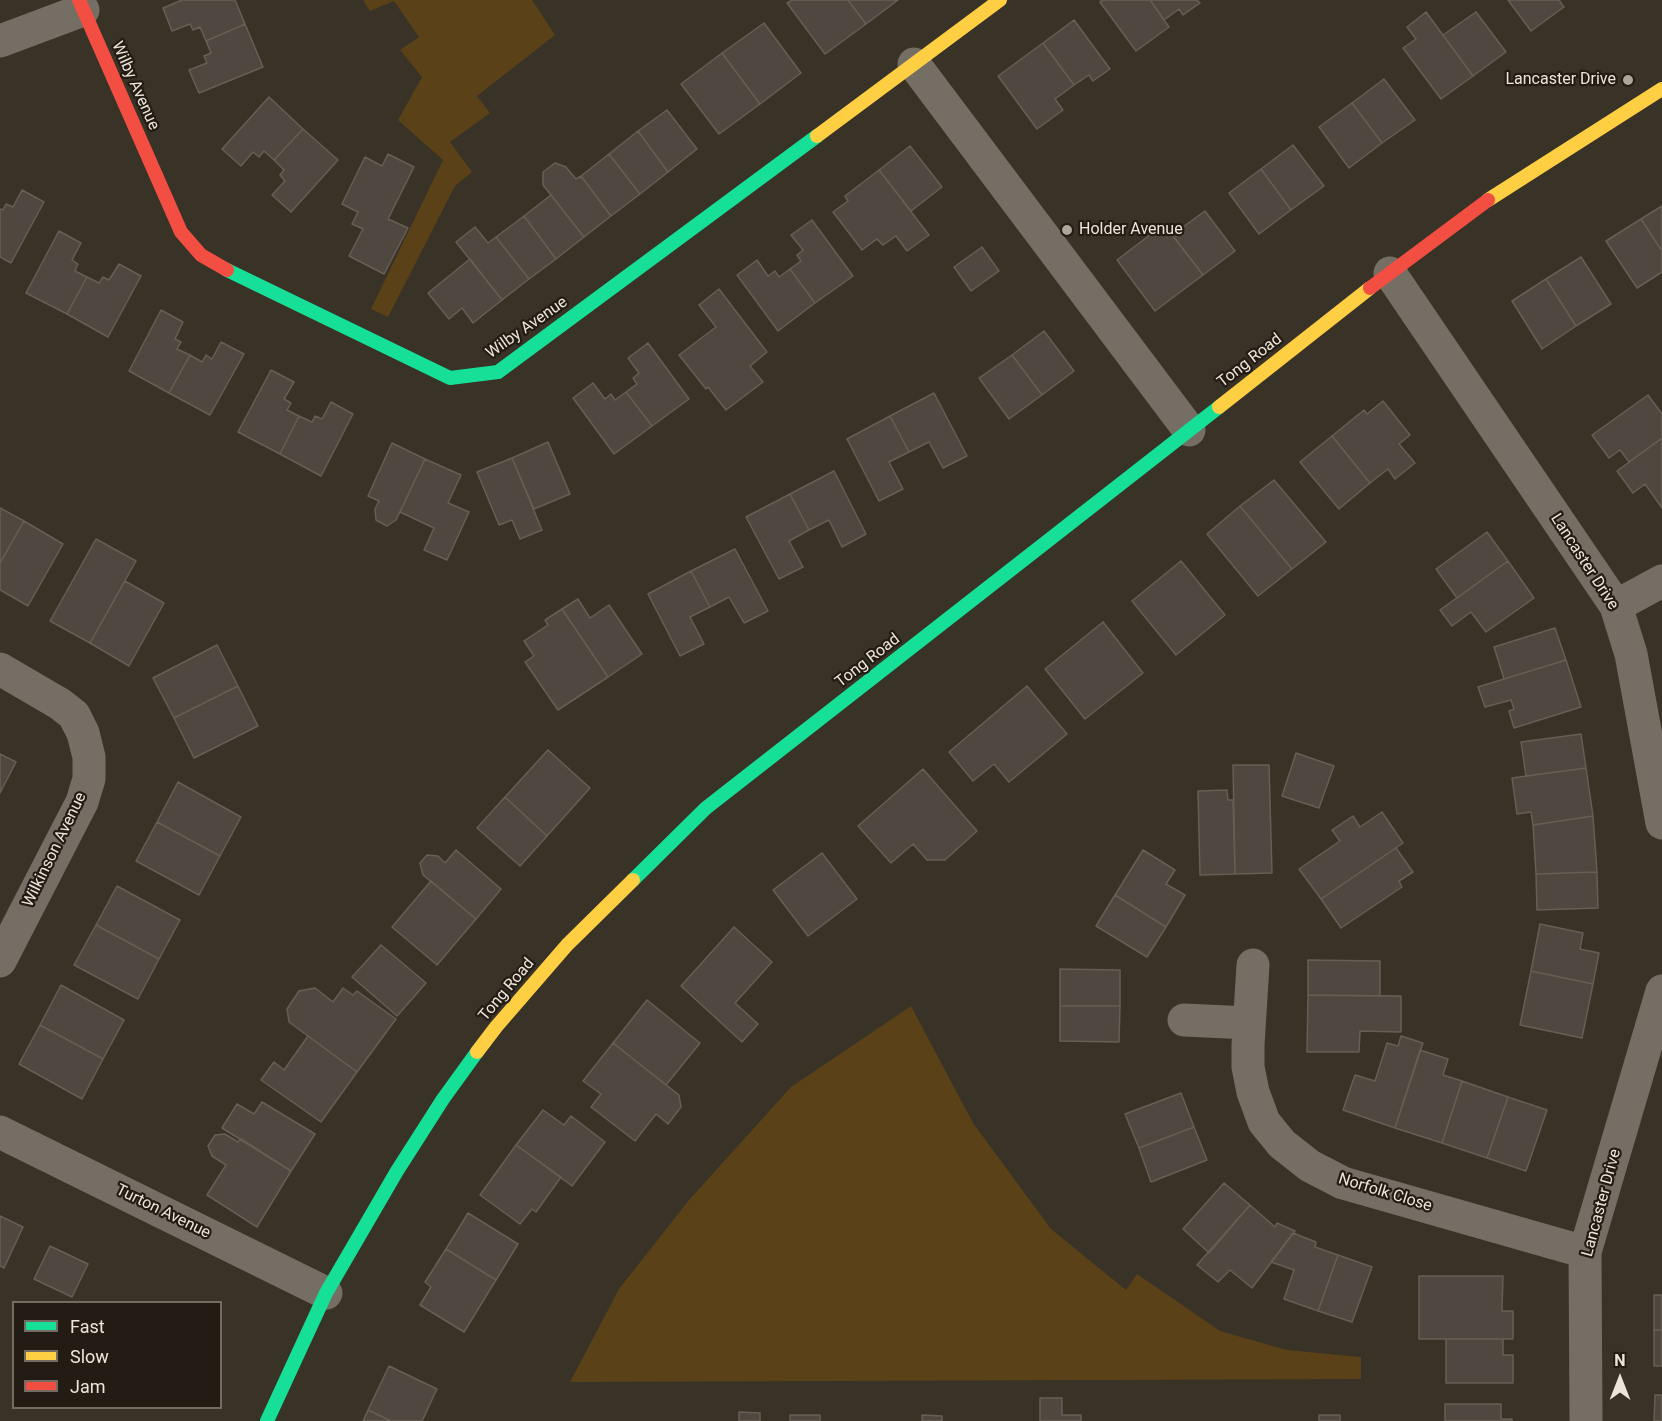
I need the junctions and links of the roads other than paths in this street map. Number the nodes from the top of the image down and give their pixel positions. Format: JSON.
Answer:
{"nodes":[{"id":1,"x":1000,"y":0,"type":"edge"},
{"id":2,"x":81,"y":5,"type":"edge"},
{"id":3,"x":0,"y":41,"type":"edge"},
{"id":4,"x":914,"y":64,"type":"junction"},
{"id":5,"x":1662,"y":90,"type":"edge"},
{"id":6,"x":1390,"y":273,"type":"junction"},
{"id":7,"x":1189,"y":430,"type":"junction"},
{"id":8,"x":1662,"y":580,"type":"edge"},
{"id":9,"x":1616,"y":606,"type":"junction"},
{"id":10,"x":0,"y":669,"type":"edge"},
{"id":11,"x":1662,"y":823,"type":"edge"},
{"id":12,"x":0,"y":961,"type":"edge"},
{"id":13,"x":1253,"y":965,"type":"dead end"},
{"id":14,"x":1662,"y":991,"type":"edge"},
{"id":15,"x":1184,"y":1020,"type":"dead end"},
{"id":16,"x":1249,"y":1023,"type":"junction"},
{"id":17,"x":0,"y":1132,"type":"edge"},
{"id":18,"x":1586,"y":1252,"type":"junction"},
{"id":19,"x":326,"y":1293,"type":"junction"},
{"id":20,"x":267,"y":1421,"type":"edge"},
{"id":21,"x":1586,"y":1421,"type":"edge"}],
"edges":[{"from":1,"to":4,"type":"street","name":"Wilby Avenue"},
{"from":2,"to":3,"type":"street"},
{"from":2,"to":4,"type":"street","name":"Wilby Avenue"},
{"from":4,"to":7,"type":"street"},
{"from":5,"to":6,"type":"street","name":"Tong Road"},
{"from":6,"to":7,"type":"street","name":"Tong Road"},
{"from":6,"to":9,"type":"street","name":"Lancaster Drive"},
{"from":7,"to":19,"type":"street","name":"Tong Road"},
{"from":8,"to":9,"type":"street"},
{"from":9,"to":11,"type":"street","name":"Lancaster Drive"},
{"from":10,"to":12,"type":"street","name":"Wilkinson Avenue"},
{"from":13,"to":16,"type":"street","name":"Norfolk Close"},
{"from":14,"to":18,"type":"street","name":"Lancaster Drive"},
{"from":15,"to":16,"type":"street"},
{"from":16,"to":18,"type":"street","name":"Norfolk Close"},
{"from":17,"to":19,"type":"street","name":"Turton Avenue"},
{"from":18,"to":21,"type":"street","name":"Lancaster Drive"},
{"from":19,"to":20,"type":"street","name":"Tong Road"}]}
